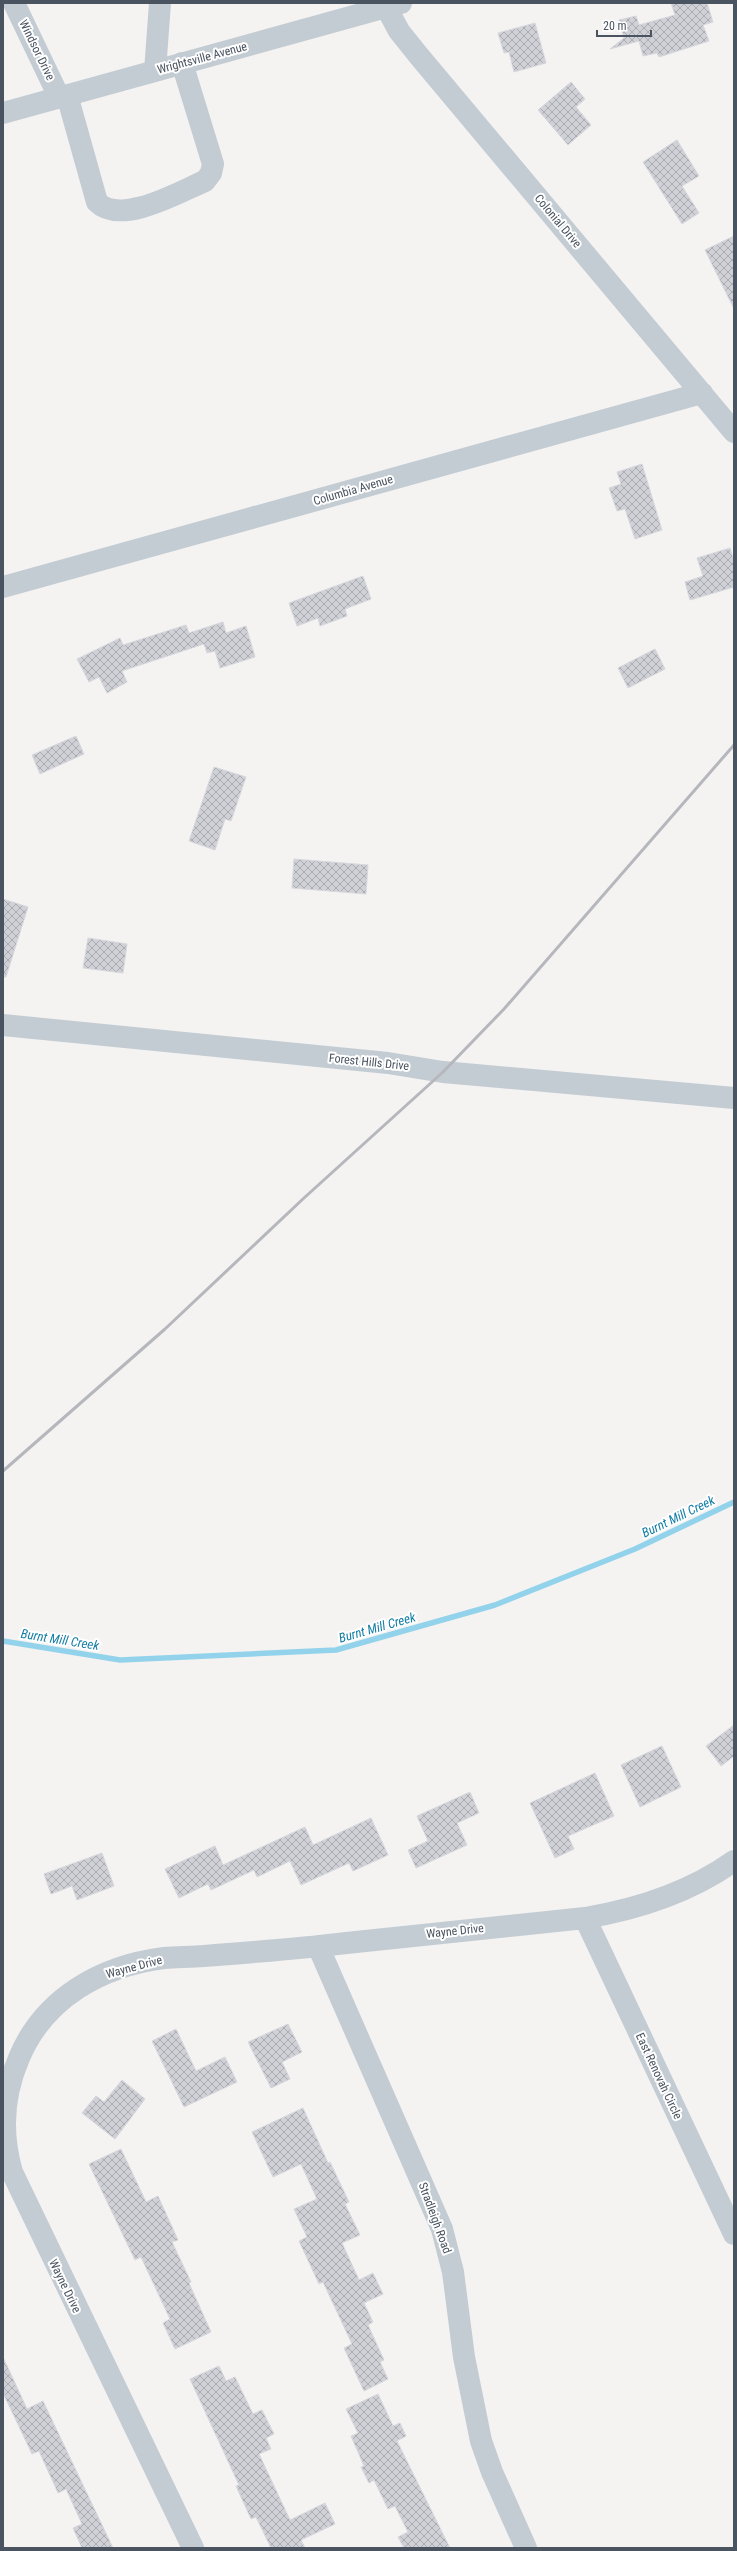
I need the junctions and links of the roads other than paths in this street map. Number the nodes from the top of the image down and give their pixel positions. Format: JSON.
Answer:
{"nodes":[{"id":1,"x":14,"y":3,"type":"edge"},
{"id":2,"x":160,"y":3,"type":"edge"},
{"id":3,"x":390,"y":4,"type":"edge"},
{"id":4,"x":182,"y":63,"type":"junction"},
{"id":5,"x":155,"y":71,"type":"junction"},
{"id":6,"x":63,"y":96,"type":"junction"},
{"id":7,"x":3,"y":113,"type":"edge"},
{"id":8,"x":702,"y":393,"type":"junction"},
{"id":9,"x":734,"y":432,"type":"edge"},
{"id":10,"x":3,"y":587,"type":"edge"},
{"id":11,"x":3,"y":1025,"type":"edge"},
{"id":12,"x":734,"y":1098,"type":"edge"},
{"id":13,"x":734,"y":1861,"type":"edge"},
{"id":14,"x":585,"y":1918,"type":"junction"},
{"id":15,"x":318,"y":1946,"type":"junction"},
{"id":16,"x":734,"y":2234,"type":"edge"},
{"id":17,"x":193,"y":2548,"type":"edge"},
{"id":18,"x":526,"y":2548,"type":"edge"}],
"edges":[{"from":1,"to":6,"type":"street","name":"Windsor Drive"},
{"from":2,"to":5,"type":"street"},
{"from":3,"to":4,"type":"street","name":"Wrightsville Avenue"},
{"from":3,"to":8,"type":"street","name":"Colonial Drive"},
{"from":4,"to":5,"type":"street","name":"Wrightsville Avenue"},
{"from":4,"to":6,"type":"street","name":"Windsor Drive"},
{"from":5,"to":6,"type":"street","name":"Wrightsville Avenue"},
{"from":6,"to":7,"type":"street","name":"Wrightsville Avenue"},
{"from":8,"to":9,"type":"street","name":"Colonial Drive"},
{"from":8,"to":10,"type":"street","name":"Columbia Avenue"},
{"from":11,"to":12,"type":"street","name":"Forest Hills Drive"},
{"from":13,"to":14,"type":"street","name":"Wayne Drive"},
{"from":14,"to":15,"type":"street","name":"Wayne Drive"},
{"from":14,"to":16,"type":"street","name":"East Renovah Circle"},
{"from":15,"to":17,"type":"street","name":"Wayne Drive"},
{"from":15,"to":18,"type":"street","name":"Stradleigh Road"}]}
